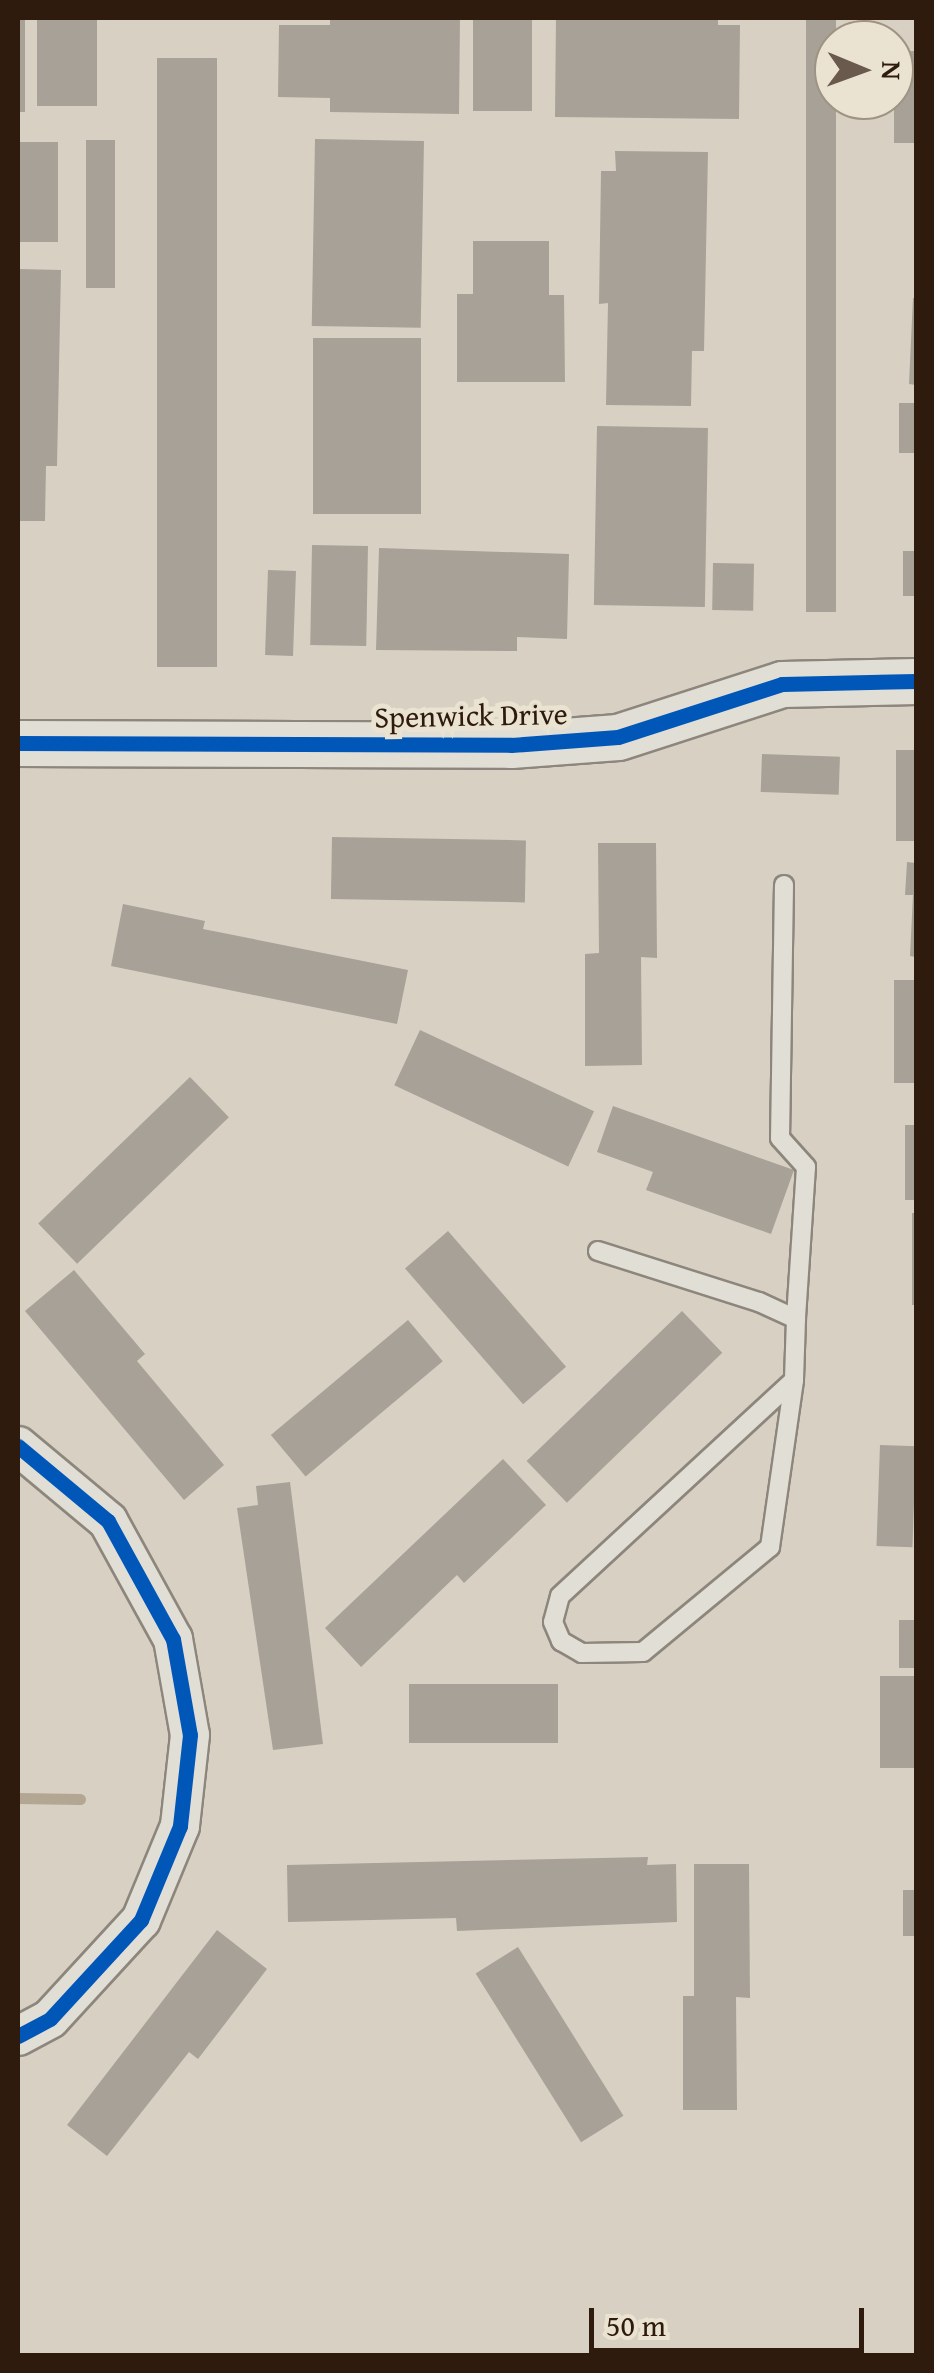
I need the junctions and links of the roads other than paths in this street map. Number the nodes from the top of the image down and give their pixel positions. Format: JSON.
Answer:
{"nodes":[{"id":1,"x":916,"y":681,"type":"edge"},
{"id":2,"x":18,"y":743,"type":"edge"},
{"id":3,"x":784,"y":885,"type":"dead end"},
{"id":4,"x":598,"y":1251,"type":"dead end"},
{"id":5,"x":796,"y":1319,"type":"junction"},
{"id":6,"x":794,"y":1380,"type":"junction"},
{"id":7,"x":18,"y":1446,"type":"edge"},
{"id":8,"x":18,"y":2036,"type":"edge"}],
"edges":[{"from":1,"to":2,"type":"street","name":"Spenwick Drive"},
{"from":3,"to":5,"type":"lane"},
{"from":4,"to":5,"type":"lane"},
{"from":5,"to":6,"type":"lane"},
{"from":6,"to":6,"type":"lane"},
{"from":7,"to":8,"type":"street"}]}
